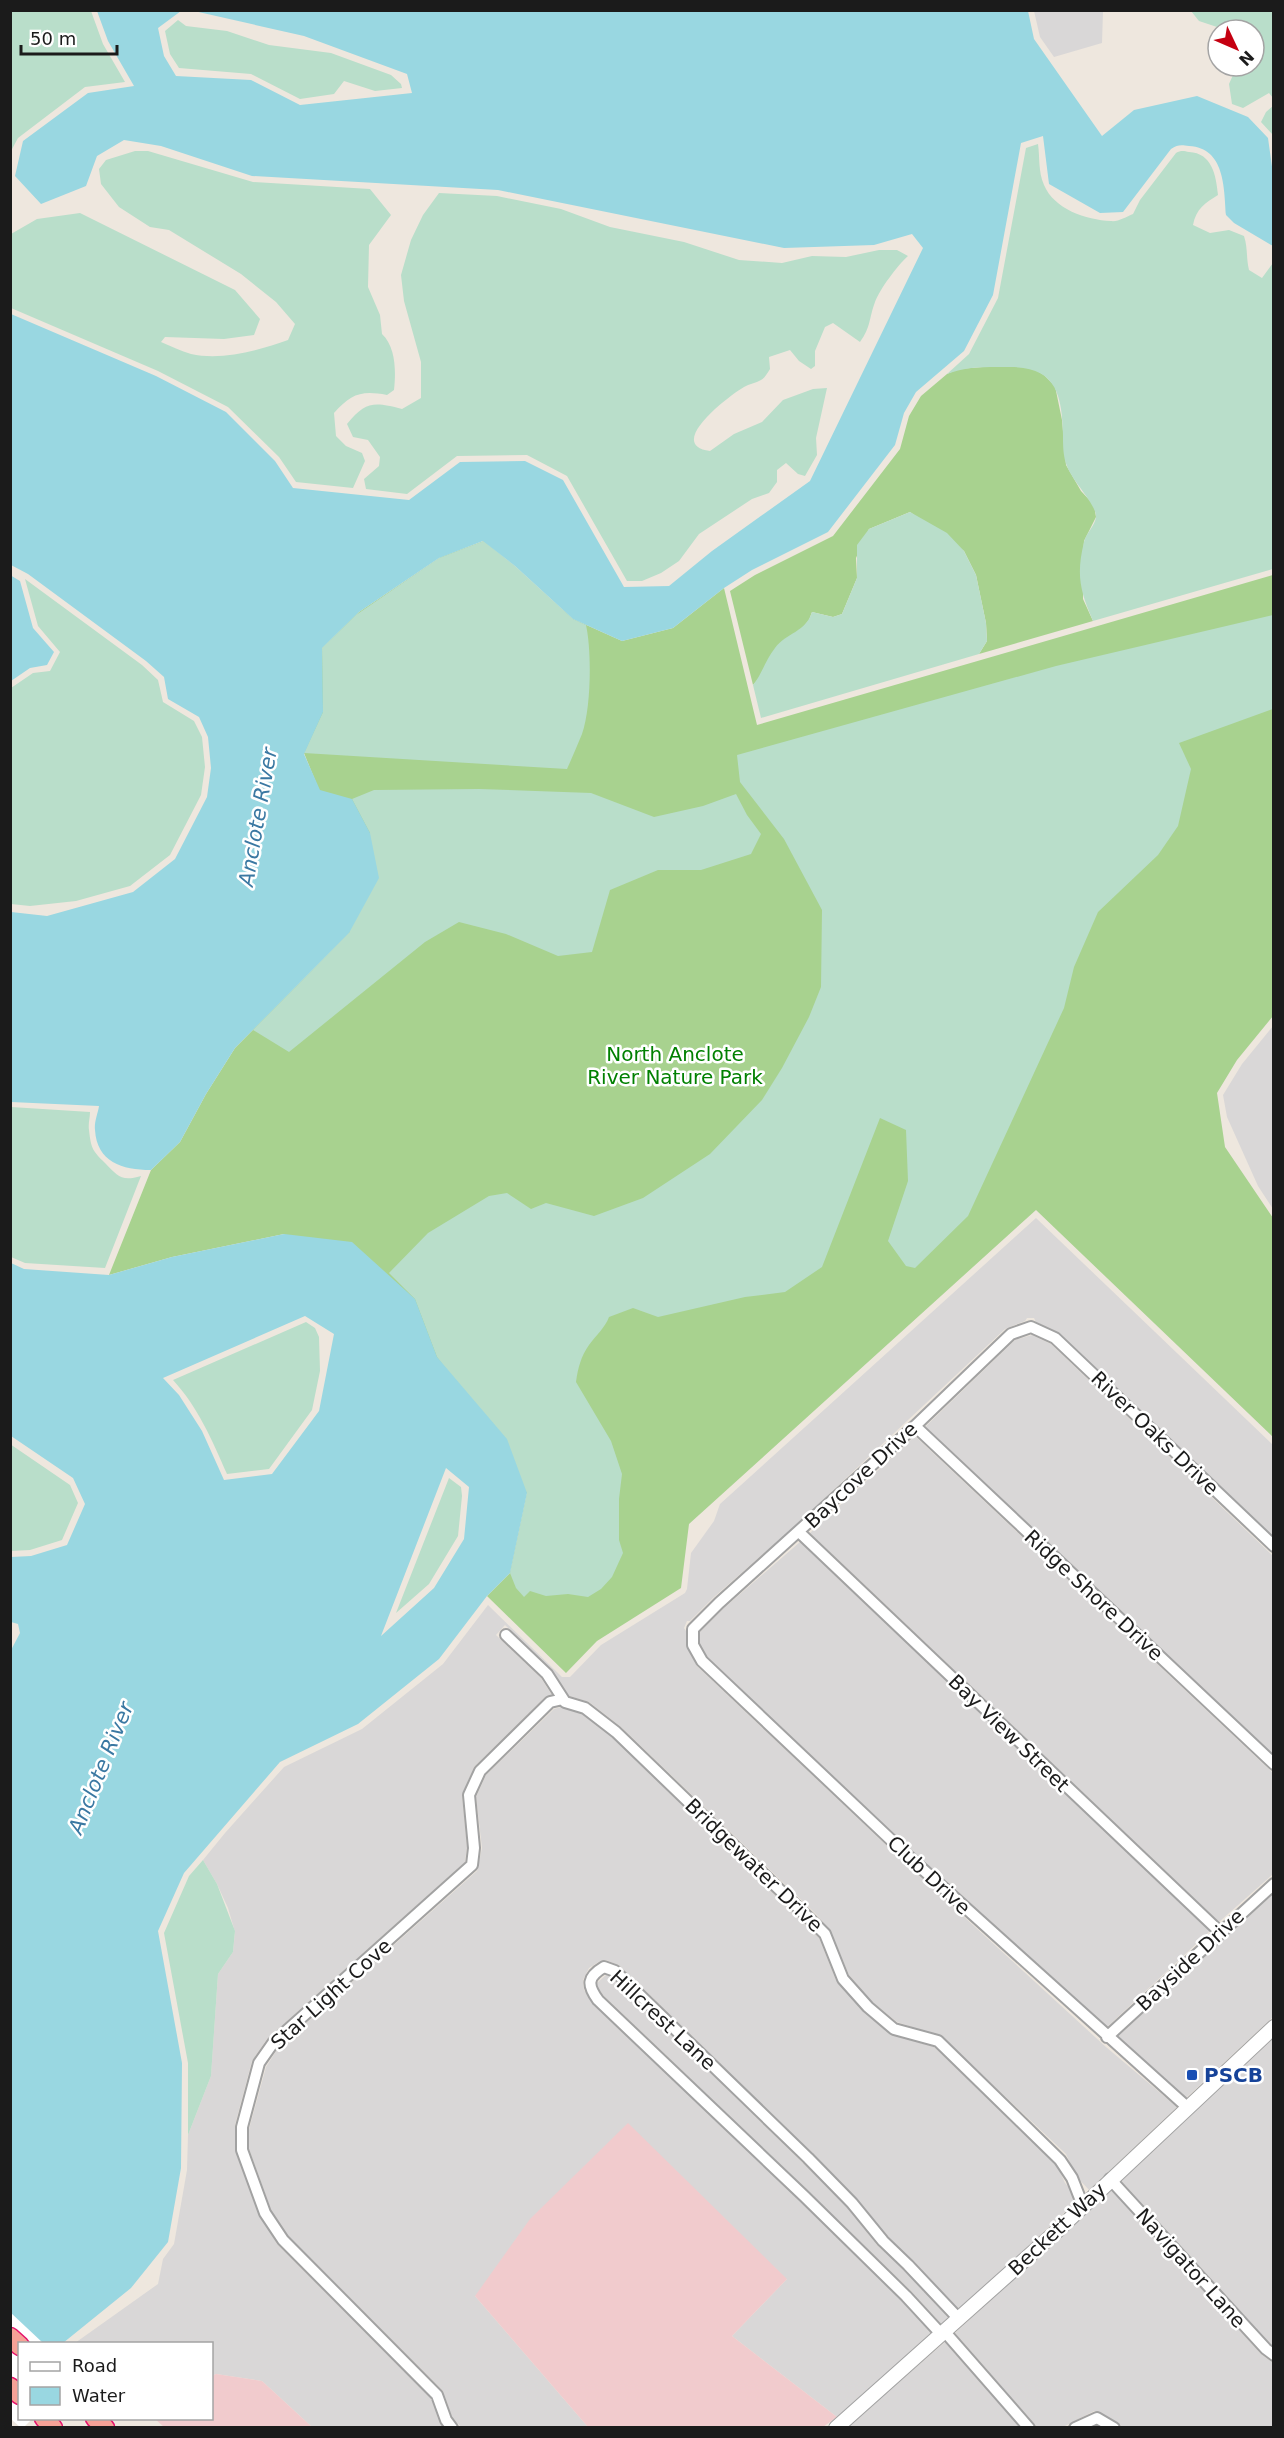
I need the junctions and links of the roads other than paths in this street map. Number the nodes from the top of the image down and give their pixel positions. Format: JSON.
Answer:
{"nodes":[{"id":1,"x":1031,"y":1327,"type":"joint"},
{"id":2,"x":915,"y":1426,"type":"junction"},
{"id":3,"x":799,"y":1532,"type":"junction"},
{"id":4,"x":1274,"y":1546,"type":"edge"},
{"id":5,"x":693,"y":1629,"type":"joint"},
{"id":6,"x":506,"y":1635,"type":"dead end"},
{"id":7,"x":563,"y":1699,"type":"junction"},
{"id":8,"x":1274,"y":1764,"type":"edge"},
{"id":9,"x":1274,"y":1884,"type":"edge"},
{"id":10,"x":1220,"y":1932,"type":"junction"},
{"id":11,"x":1274,"y":2027,"type":"edge"},
{"id":12,"x":1107,"y":2037,"type":"junction"},
{"id":13,"x":1187,"y":2107,"type":"junction"},
{"id":14,"x":1110,"y":2179,"type":"junction"},
{"id":15,"x":1083,"y":2206,"type":"junction"},
{"id":16,"x":959,"y":2319,"type":"junction"},
{"id":17,"x":943,"y":2334,"type":"junction"},
{"id":18,"x":1274,"y":2355,"type":"edge"},
{"id":19,"x":452,"y":2427,"type":"edge"},
{"id":20,"x":836,"y":2427,"type":"edge"},
{"id":21,"x":1029,"y":2427,"type":"edge"},
{"id":22,"x":1076,"y":2427,"type":"edge"},
{"id":23,"x":1114,"y":2427,"type":"edge"}],
"edges":[{"from":1,"to":2,"type":"street","name":"Baycove Drive"},
{"from":1,"to":4,"type":"street","name":"River Oaks Drive"},
{"from":2,"to":3,"type":"street","name":"Baycove Drive"},
{"from":2,"to":8,"type":"street","name":"Ridge Shore Drive"},
{"from":3,"to":5,"type":"street","name":"Baycove Drive"},
{"from":3,"to":10,"type":"street","name":"Bay View Street"},
{"from":5,"to":12,"type":"street","name":"Club Drive"},
{"from":6,"to":7,"type":"street"},
{"from":7,"to":15,"type":"street","name":"Bridgewater Drive"},
{"from":7,"to":19,"type":"street","name":"Star Light Cove"},
{"from":9,"to":10,"type":"street","name":"Bayside Drive"},
{"from":10,"to":12,"type":"street","name":"Bayside Drive"},
{"from":11,"to":13,"type":"street","name":"Beckett Way"},
{"from":12,"to":13,"type":"street","name":"Club Drive"},
{"from":13,"to":14,"type":"street","name":"Beckett Way"},
{"from":14,"to":15,"type":"street","name":"Beckett Way"},
{"from":14,"to":18,"type":"street","name":"Navigator Lane"},
{"from":15,"to":16,"type":"street","name":"Beckett Way"},
{"from":16,"to":17,"type":"street","name":"Beckett Way"},
{"from":16,"to":17,"type":"street","name":"Hillcrest Lane"},
{"from":17,"to":20,"type":"street","name":"Beckett Way"},
{"from":17,"to":21,"type":"street","name":"Hillcrest Lane"},
{"from":22,"to":23,"type":"street"}]}
